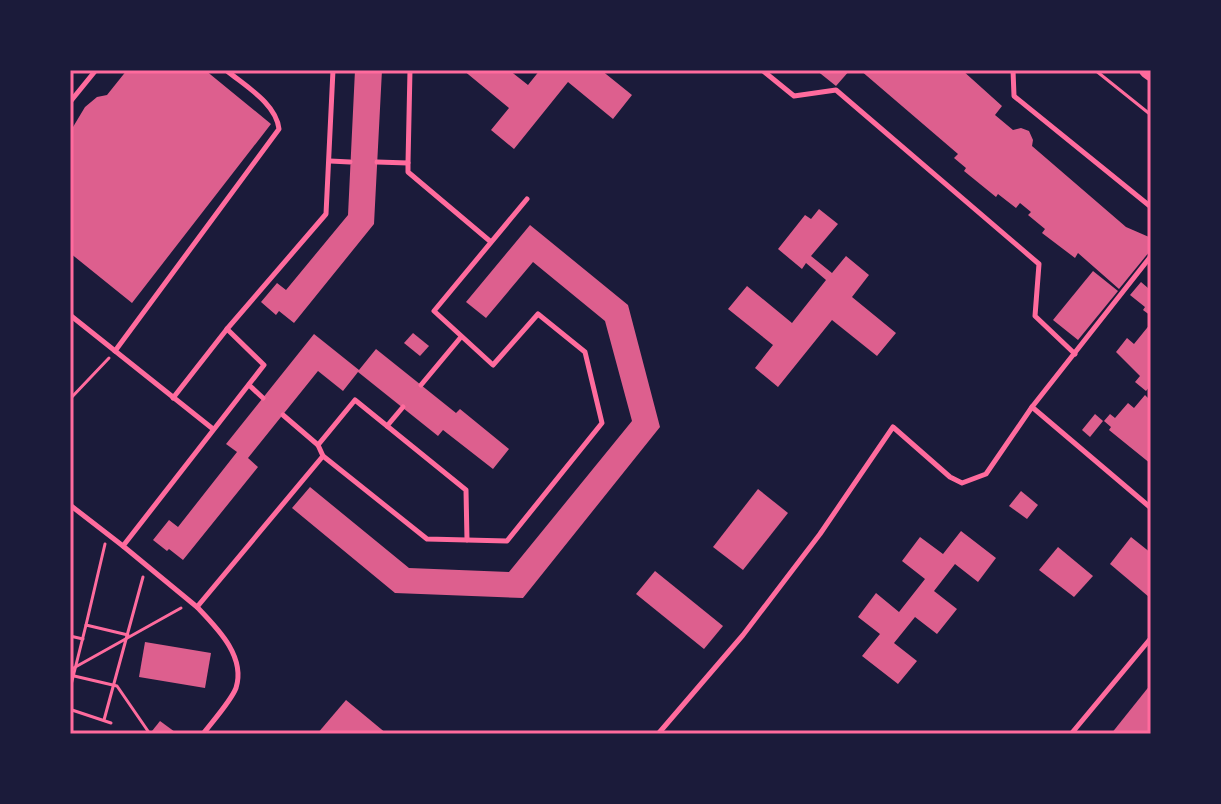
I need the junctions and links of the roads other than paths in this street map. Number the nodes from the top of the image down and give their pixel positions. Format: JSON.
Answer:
{"nodes":[{"id":1,"x":96,"y":70,"type":"edge"},
{"id":2,"x":226,"y":70,"type":"edge"},
{"id":3,"x":333,"y":70,"type":"edge"},
{"id":4,"x":410,"y":70,"type":"edge"},
{"id":5,"x":762,"y":70,"type":"edge"},
{"id":6,"x":1013,"y":70,"type":"edge"},
{"id":7,"x":70,"y":102,"type":"edge"},
{"id":8,"x":330,"y":161,"type":"junction"},
{"id":9,"x":350,"y":162,"type":"dead end"},
{"id":10,"x":377,"y":162,"type":"dead end"},
{"id":11,"x":408,"y":163,"type":"junction"},
{"id":12,"x":527,"y":199,"type":"dead end"},
{"id":13,"x":1151,"y":207,"type":"edge"},
{"id":14,"x":491,"y":242,"type":"junction"},
{"id":15,"x":1151,"y":256,"type":"edge"},
{"id":16,"x":70,"y":315,"type":"edge"},
{"id":17,"x":227,"y":329,"type":"junction"},
{"id":18,"x":462,"y":336,"type":"junction"},
{"id":19,"x":115,"y":351,"type":"junction"},
{"id":20,"x":1075,"y":354,"type":"junction"},
{"id":21,"x":249,"y":385,"type":"junction"},
{"id":22,"x":421,"y":385,"type":"dead end"},
{"id":23,"x":173,"y":398,"type":"junction"},
{"id":24,"x":263,"y":398,"type":"dead end"},
{"id":25,"x":403,"y":407,"type":"dead end"},
{"id":26,"x":1032,"y":407,"type":"junction"},
{"id":27,"x":283,"y":415,"type":"dead end"},
{"id":28,"x":387,"y":426,"type":"junction"},
{"id":29,"x":213,"y":429,"type":"junction"},
{"id":30,"x":318,"y":445,"type":"junction"},
{"id":31,"x":323,"y":456,"type":"junction"},
{"id":32,"x":70,"y":505,"type":"edge"},
{"id":33,"x":1151,"y":508,"type":"edge"},
{"id":34,"x":467,"y":540,"type":"junction"},
{"id":35,"x":123,"y":546,"type":"junction"},
{"id":36,"x":195,"y":604,"type":"junction"},
{"id":37,"x":1151,"y":638,"type":"edge"},
{"id":38,"x":203,"y":734,"type":"edge"},
{"id":39,"x":658,"y":734,"type":"edge"},
{"id":40,"x":1071,"y":734,"type":"edge"}],
"edges":[{"from":1,"to":7,"type":"lane"},
{"from":2,"to":19,"type":"lane"},
{"from":3,"to":8,"type":"lane"},
{"from":4,"to":11,"type":"lane"},
{"from":5,"to":20,"type":"lane"},
{"from":6,"to":13,"type":"lane"},
{"from":8,"to":9,"type":"lane"},
{"from":8,"to":17,"type":"lane"},
{"from":10,"to":11,"type":"lane"},
{"from":11,"to":14,"type":"lane"},
{"from":12,"to":14,"type":"lane"},
{"from":14,"to":18,"type":"lane"},
{"from":15,"to":20,"type":"lane"},
{"from":16,"to":19,"type":"lane"},
{"from":17,"to":21,"type":"lane"},
{"from":17,"to":23,"type":"lane"},
{"from":18,"to":22,"type":"lane"},
{"from":18,"to":34,"type":"lane"},
{"from":19,"to":23,"type":"lane"},
{"from":20,"to":26,"type":"lane"},
{"from":21,"to":24,"type":"lane"},
{"from":21,"to":29,"type":"lane"},
{"from":23,"to":29,"type":"lane"},
{"from":25,"to":28,"type":"lane"},
{"from":26,"to":33,"type":"lane"},
{"from":26,"to":39,"type":"lane"},
{"from":27,"to":30,"type":"lane"},
{"from":28,"to":30,"type":"lane"},
{"from":28,"to":34,"type":"lane"},
{"from":29,"to":35,"type":"lane"},
{"from":30,"to":31,"type":"lane"},
{"from":31,"to":34,"type":"lane"},
{"from":31,"to":36,"type":"lane"},
{"from":32,"to":35,"type":"lane"},
{"from":35,"to":36,"type":"lane"},
{"from":36,"to":38,"type":"lane"},
{"from":37,"to":40,"type":"lane"}]}
